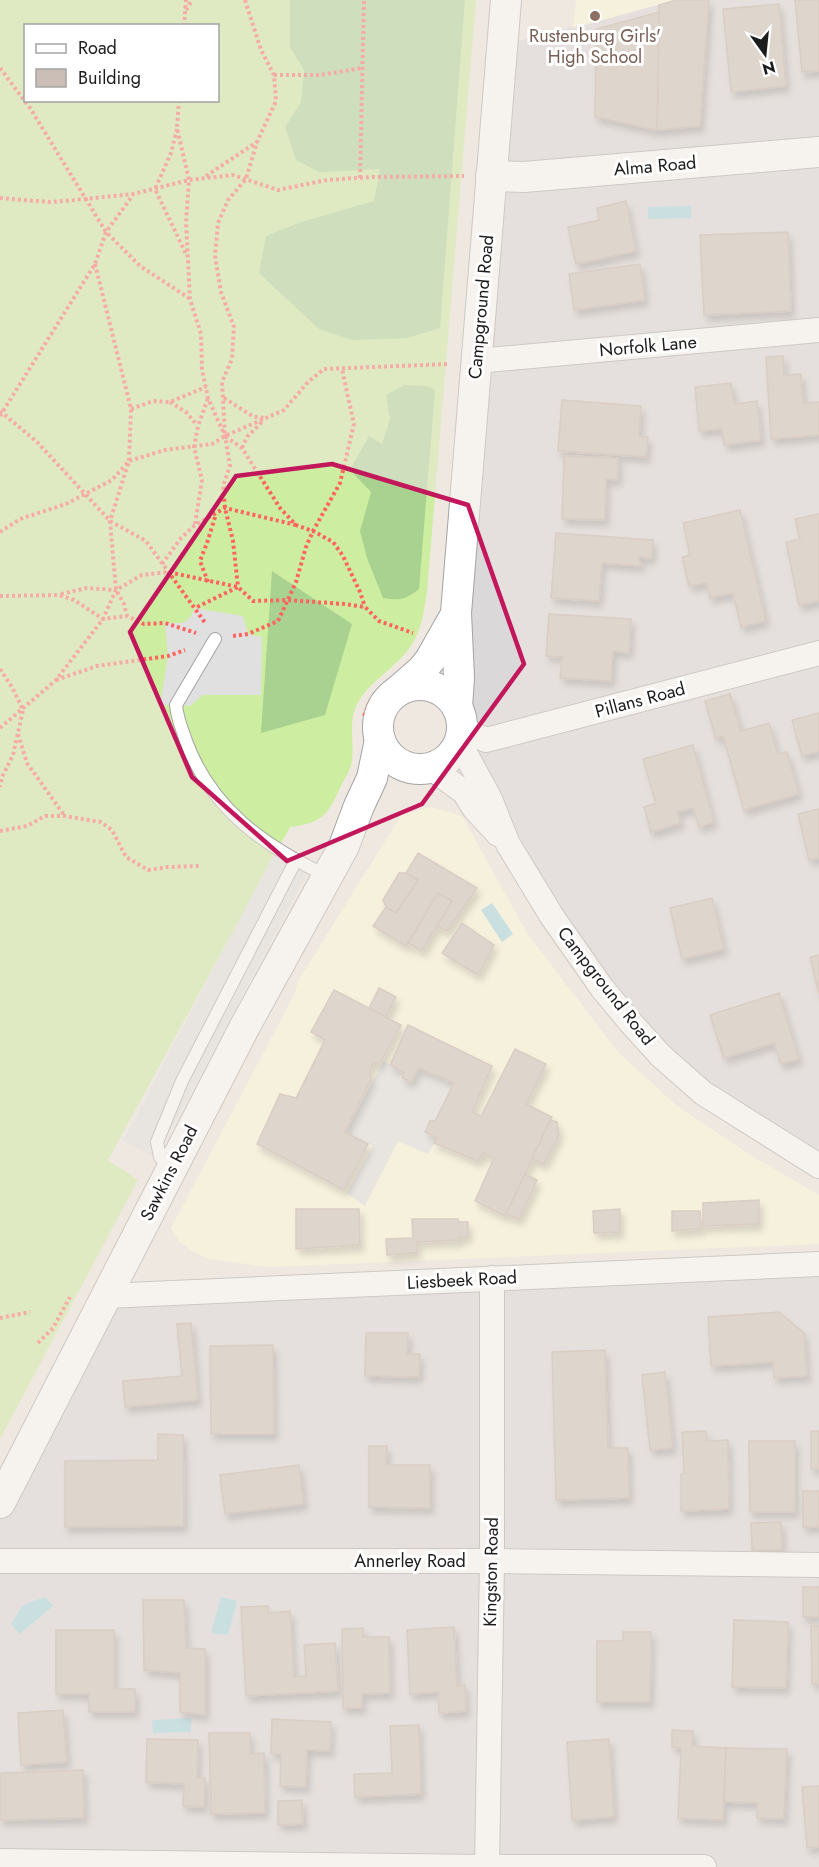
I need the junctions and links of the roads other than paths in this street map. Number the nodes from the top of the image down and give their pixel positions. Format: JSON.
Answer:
{"nodes":[{"id":1,"x":506,"y":0,"type":"edge"},
{"id":2,"x":819,"y":152,"type":"edge"},
{"id":3,"x":491,"y":176,"type":"junction"},
{"id":4,"x":819,"y":330,"type":"edge"},
{"id":5,"x":465,"y":362,"type":"junction"},
{"id":6,"x":456,"y":613,"type":"junction"},
{"id":7,"x":215,"y":639,"type":"road end"},
{"id":8,"x":819,"y":653,"type":"edge"},
{"id":9,"x":393,"y":694,"type":"junction"},
{"id":10,"x":460,"y":726,"type":"junction"},
{"id":11,"x":380,"y":740,"type":"junction"},
{"id":12,"x":423,"y":768,"type":"junction"},
{"id":13,"x":508,"y":844,"type":"junction"},
{"id":14,"x":344,"y":846,"type":"junction"},
{"id":15,"x":296,"y":860,"type":"junction"},
{"id":16,"x":327,"y":876,"type":"junction"},
{"id":17,"x":819,"y":1166,"type":"edge"},
{"id":18,"x":171,"y":1169,"type":"junction"},
{"id":19,"x":819,"y":1264,"type":"edge"},
{"id":20,"x":492,"y":1278,"type":"junction"},
{"id":21,"x":106,"y":1296,"type":"junction"},
{"id":22,"x":0,"y":1503,"type":"edge"},
{"id":23,"x":492,"y":1561,"type":"junction"},
{"id":24,"x":0,"y":1562,"type":"edge"},
{"id":25,"x":819,"y":1565,"type":"edge"},
{"id":26,"x":0,"y":1861,"type":"edge"},
{"id":27,"x":487,"y":1867,"type":"edge"},
{"id":28,"x":704,"y":1867,"type":"edge"}],
"edges":[{"from":1,"to":3,"type":"street","name":"Campground Road"},
{"from":2,"to":3,"type":"street","name":"Alma Road"},
{"from":3,"to":5,"type":"street","name":"Campground Road"},
{"from":4,"to":5,"type":"street","name":"Norfolk Lane"},
{"from":5,"to":6,"type":"street","name":"Campground Road"},
{"from":6,"to":9,"type":"street","name":"Campground Road"},
{"from":6,"to":10,"type":"street","name":"Campground Road"},
{"from":7,"to":15,"type":"lane"},
{"from":8,"to":10,"type":"street","name":"Pillans Road"},
{"from":9,"to":10,"type":"street"},
{"from":9,"to":11,"type":"street"},
{"from":10,"to":12,"type":"street"},
{"from":10,"to":13,"type":"street","name":"Campground Road"},
{"from":11,"to":12,"type":"street"},
{"from":11,"to":14,"type":"street","name":"Sawkins Road"},
{"from":12,"to":13,"type":"street","name":"Campground Road"},
{"from":12,"to":14,"type":"street","name":"Sawkins Road"},
{"from":13,"to":17,"type":"street","name":"Campground Road"},
{"from":14,"to":16,"type":"street","name":"Sawkins Road"},
{"from":15,"to":16,"type":"lane"},
{"from":15,"to":18,"type":"lane"},
{"from":16,"to":18,"type":"street","name":"Sawkins Road"},
{"from":18,"to":21,"type":"street","name":"Sawkins Road"},
{"from":19,"to":20,"type":"street","name":"Liesbeek Road"},
{"from":20,"to":21,"type":"street","name":"Liesbeek Road"},
{"from":20,"to":23,"type":"street","name":"Kingston Road"},
{"from":21,"to":22,"type":"street","name":"Sawkins Road"},
{"from":23,"to":24,"type":"street","name":"Annerley Road"},
{"from":23,"to":25,"type":"street","name":"Annerley Road"},
{"from":23,"to":27,"type":"street","name":"Kingston Road"},
{"from":26,"to":27,"type":"street"},
{"from":27,"to":28,"type":"street"}]}
